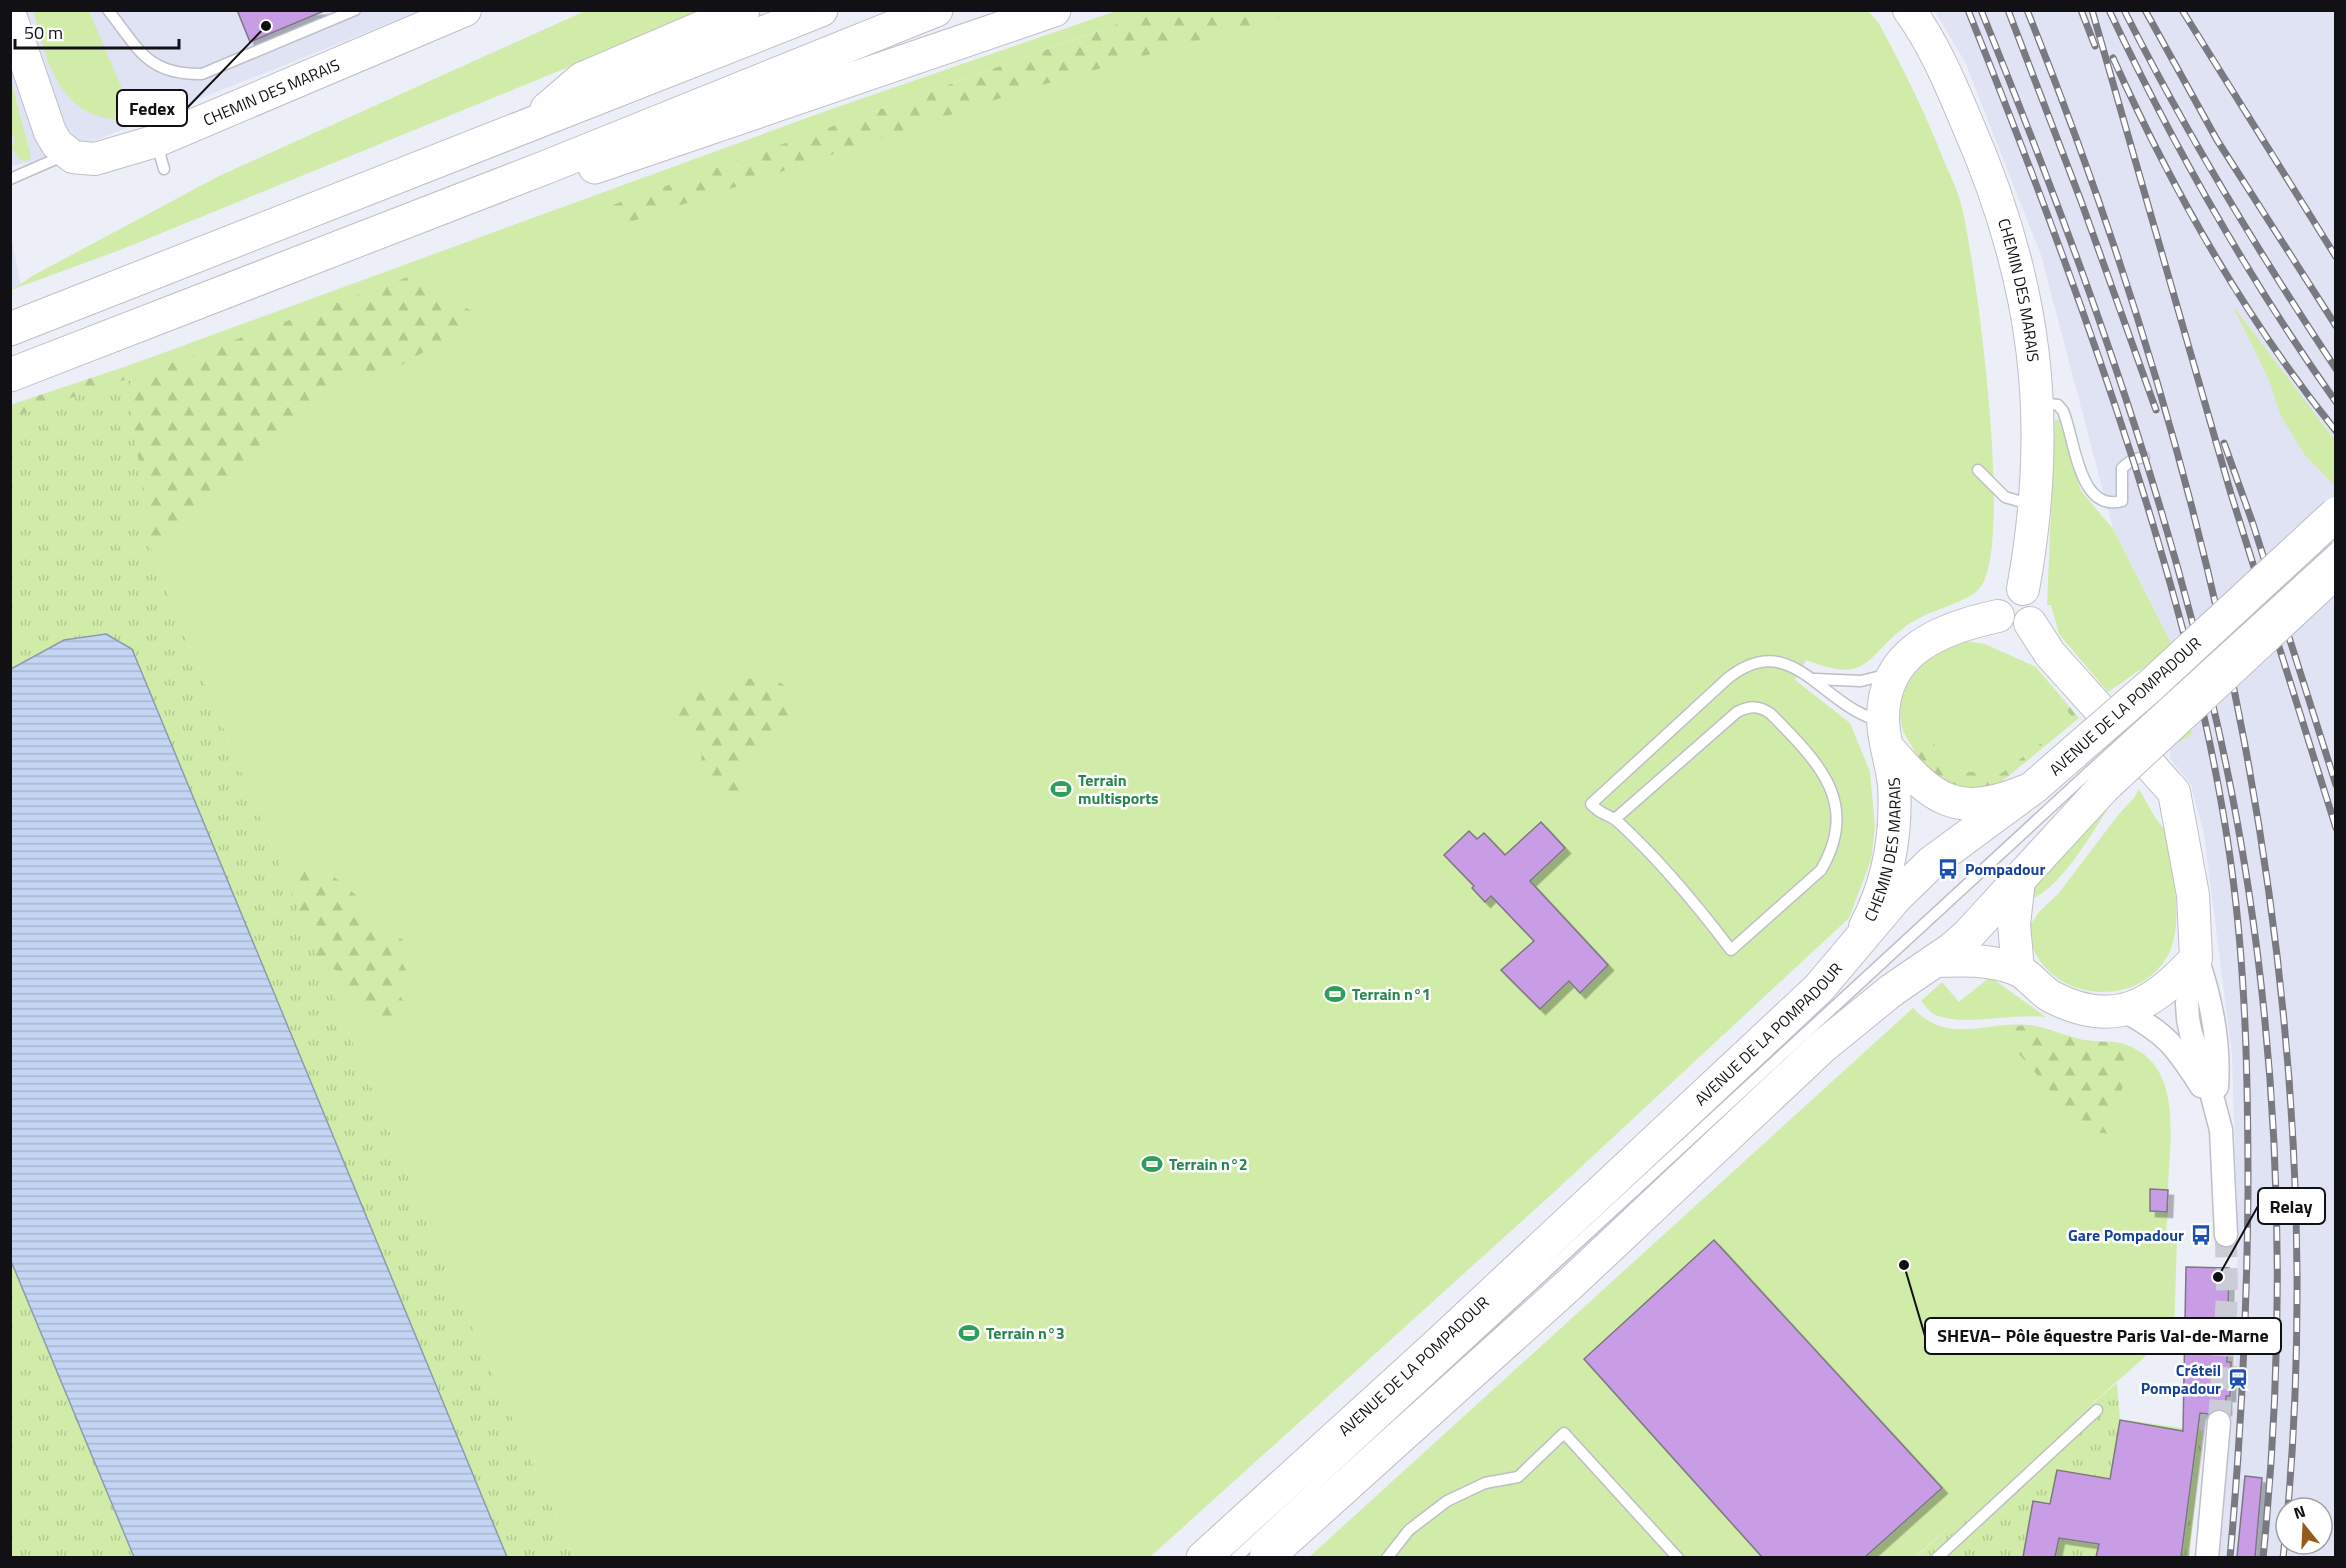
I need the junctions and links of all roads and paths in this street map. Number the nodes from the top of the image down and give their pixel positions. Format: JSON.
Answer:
{"nodes":[{"id":1,"x":108,"y":10,"type":"edge"},
{"id":2,"x":355,"y":10,"type":"edge"},
{"id":3,"x":465,"y":10,"type":"edge"},
{"id":4,"x":743,"y":10,"type":"edge"},
{"id":5,"x":821,"y":10,"type":"edge"},
{"id":6,"x":936,"y":10,"type":"edge"},
{"id":7,"x":1054,"y":10,"type":"edge"},
{"id":8,"x":1909,"y":10,"type":"edge"},
{"id":9,"x":13,"y":30,"type":"edge"},
{"id":10,"x":530,"y":124,"type":"junction"},
{"id":11,"x":59,"y":143,"type":"junction"},
{"id":12,"x":549,"y":166,"type":"junction"},
{"id":13,"x":10,"y":179,"type":"edge"},
{"id":14,"x":10,"y":329,"type":"edge"},
{"id":15,"x":10,"y":375,"type":"edge"},
{"id":16,"x":2038,"y":404,"type":"junction"},
{"id":17,"x":2144,"y":457,"type":"dead end"},
{"id":18,"x":1978,"y":470,"type":"dead end"},
{"id":19,"x":2036,"y":506,"type":"junction"},
{"id":20,"x":2336,"y":514,"type":"edge"},
{"id":21,"x":2336,"y":547,"type":"edge"},
{"id":22,"x":2336,"y":571,"type":"edge"},
{"id":23,"x":2024,"y":589,"type":"junction"},
{"id":24,"x":1998,"y":616,"type":"junction"},
{"id":25,"x":2030,"y":622,"type":"junction"},
{"id":26,"x":1895,"y":672,"type":"junction"},
{"id":27,"x":1815,"y":679,"type":"junction"},
{"id":28,"x":1885,"y":735,"type":"junction"},
{"id":29,"x":2071,"y":776,"type":"junction"},
{"id":30,"x":1615,"y":819,"type":"junction"},
{"id":31,"x":2019,"y":880,"type":"junction"},
{"id":32,"x":1854,"y":946,"type":"junction"},
{"id":33,"x":2196,"y":958,"type":"junction"},
{"id":34,"x":1934,"y":961,"type":"junction"},
{"id":35,"x":2018,"y":970,"type":"junction"},
{"id":36,"x":2124,"y":1011,"type":"junction"},
{"id":37,"x":2216,"y":1110,"type":"junction"},
{"id":38,"x":2226,"y":1235,"type":"tunnel mouth"},
{"id":39,"x":2097,"y":1410,"type":"dead end"},
{"id":40,"x":2219,"y":1422,"type":"tunnel mouth"},
{"id":41,"x":1203,"y":1557,"type":"edge"},
{"id":42,"x":1236,"y":1557,"type":"edge"},
{"id":43,"x":1266,"y":1557,"type":"edge"},
{"id":44,"x":1387,"y":1557,"type":"edge"},
{"id":45,"x":1678,"y":1557,"type":"edge"},
{"id":46,"x":1937,"y":1557,"type":"edge"},
{"id":47,"x":2207,"y":1557,"type":"edge"}],
"edges":[{"from":1,"to":2,"type":"lane"},
{"from":3,"to":11,"type":"street","name":"CHEMIN DES MARAIS"},
{"from":4,"to":10,"type":"main road"},
{"from":5,"to":10,"type":"main road"},
{"from":6,"to":12,"type":"main road"},
{"from":7,"to":12,"type":"main road"},
{"from":8,"to":16,"type":"street","name":"CHEMIN DES MARAIS"},
{"from":9,"to":11,"type":"street"},
{"from":10,"to":14,"type":"main road"},
{"from":11,"to":13,"type":"lane"},
{"from":12,"to":15,"type":"main road"},
{"from":16,"to":17,"type":"lane"},
{"from":16,"to":19,"type":"street","name":"CHEMIN DES MARAIS"},
{"from":18,"to":19,"type":"lane"},
{"from":19,"to":23,"type":"street","name":"CHEMIN DES MARAIS"},
{"from":20,"to":29,"type":"main road","name":"AVENUE DE LA POMPADOUR","bridge":true},
{"from":21,"to":29,"type":"lane","name":"AVENUE DE LA POMPADOUR","bridge":true},
{"from":22,"to":29,"type":"main road","name":"AVENUE DE LA POMPADOUR","bridge":true},
{"from":23,"to":24,"type":"street"},
{"from":23,"to":25,"type":"street"},
{"from":24,"to":25,"type":"street"},
{"from":24,"to":26,"type":"street","name":"CHEMIN DES MARAIS"},
{"from":25,"to":33,"type":"street"},
{"from":26,"to":27,"type":"lane"},
{"from":26,"to":28,"type":"street","name":"CHEMIN DES MARAIS"},
{"from":27,"to":28,"type":"lane"},
{"from":27,"to":30,"type":"lane"},
{"from":28,"to":29,"type":"street","name":"CHEMIN DES MARAIS"},
{"from":28,"to":32,"type":"street","name":"CHEMIN DES MARAIS"},
{"from":29,"to":31,"type":"main road","name":"AVENUE DE LA POMPADOUR"},
{"from":29,"to":32,"type":"main road","name":"AVENUE DE LA POMPADOUR"},
{"from":29,"to":42,"type":"lane","name":"AVENUE DE LA POMPADOUR"},
{"from":30,"to":30,"type":"lane"},
{"from":31,"to":34,"type":"main road","name":"AVENUE DE LA POMPADOUR"},
{"from":31,"to":35,"type":"street"},
{"from":32,"to":41,"type":"main road","name":"AVENUE DE LA POMPADOUR"},
{"from":33,"to":36,"type":"street"},
{"from":33,"to":37,"type":"street"},
{"from":34,"to":35,"type":"street"},
{"from":34,"to":43,"type":"main road","name":"AVENUE DE LA POMPADOUR"},
{"from":35,"to":36,"type":"street"},
{"from":36,"to":37,"type":"street"},
{"from":37,"to":38,"type":"street"},
{"from":39,"to":46,"type":"lane"},
{"from":40,"to":47,"type":"street"},
{"from":44,"to":45,"type":"lane"}]}
